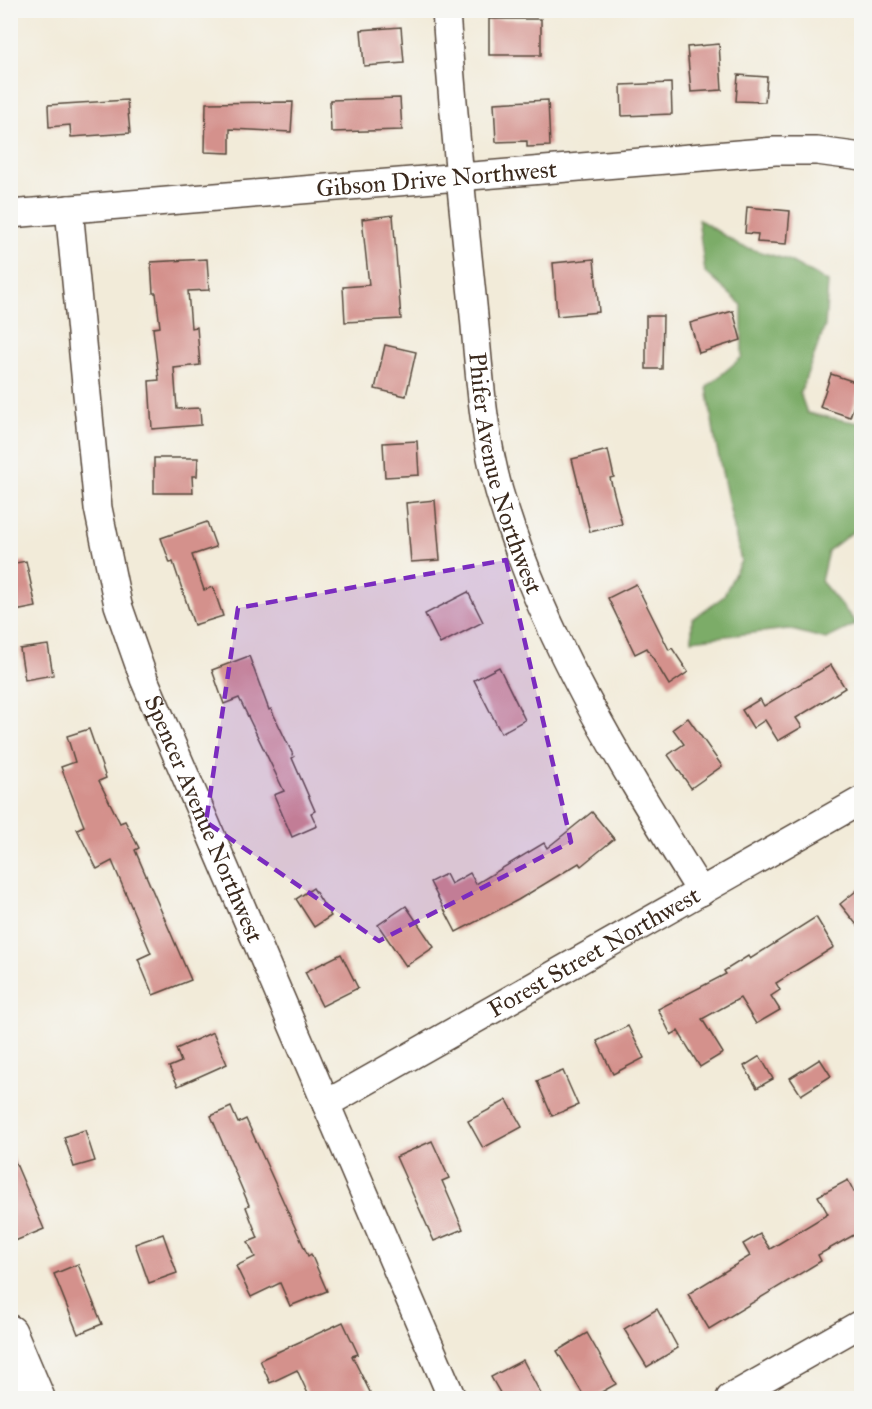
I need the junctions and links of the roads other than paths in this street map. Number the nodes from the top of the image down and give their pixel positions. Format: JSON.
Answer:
{"nodes":[{"id":1,"x":446,"y":10,"type":"edge"},
{"id":2,"x":861,"y":157,"type":"edge"},
{"id":3,"x":459,"y":175,"type":"junction"},
{"id":4,"x":69,"y":209,"type":"junction"},
{"id":5,"x":10,"y":214,"type":"edge"},
{"id":6,"x":861,"y":800,"type":"edge"},
{"id":7,"x":700,"y":892,"type":"junction"},
{"id":8,"x":326,"y":1104,"type":"junction"},
{"id":9,"x":861,"y":1323,"type":"edge"},
{"id":10,"x":10,"y":1332,"type":"edge"},
{"id":11,"x":36,"y":1398,"type":"edge"},
{"id":12,"x":452,"y":1398,"type":"edge"},
{"id":13,"x":729,"y":1398,"type":"edge"}],
"edges":[{"from":1,"to":3,"type":"street","name":"Phifer Avenue Northwest"},
{"from":2,"to":3,"type":"street","name":"Gibson Drive Northwest"},
{"from":3,"to":4,"type":"street","name":"Gibson Drive Northwest"},
{"from":3,"to":7,"type":"street","name":"Phifer Avenue Northwest"},
{"from":4,"to":5,"type":"street","name":"Gibson Drive Northwest"},
{"from":4,"to":8,"type":"street","name":"Spencer Avenue Northwest"},
{"from":6,"to":7,"type":"street","name":"Forest Street Northwest"},
{"from":7,"to":8,"type":"street","name":"Forest Street Northwest"},
{"from":8,"to":12,"type":"street","name":"Spencer Avenue Northwest"},
{"from":9,"to":13,"type":"street"},
{"from":10,"to":11,"type":"street"}]}
